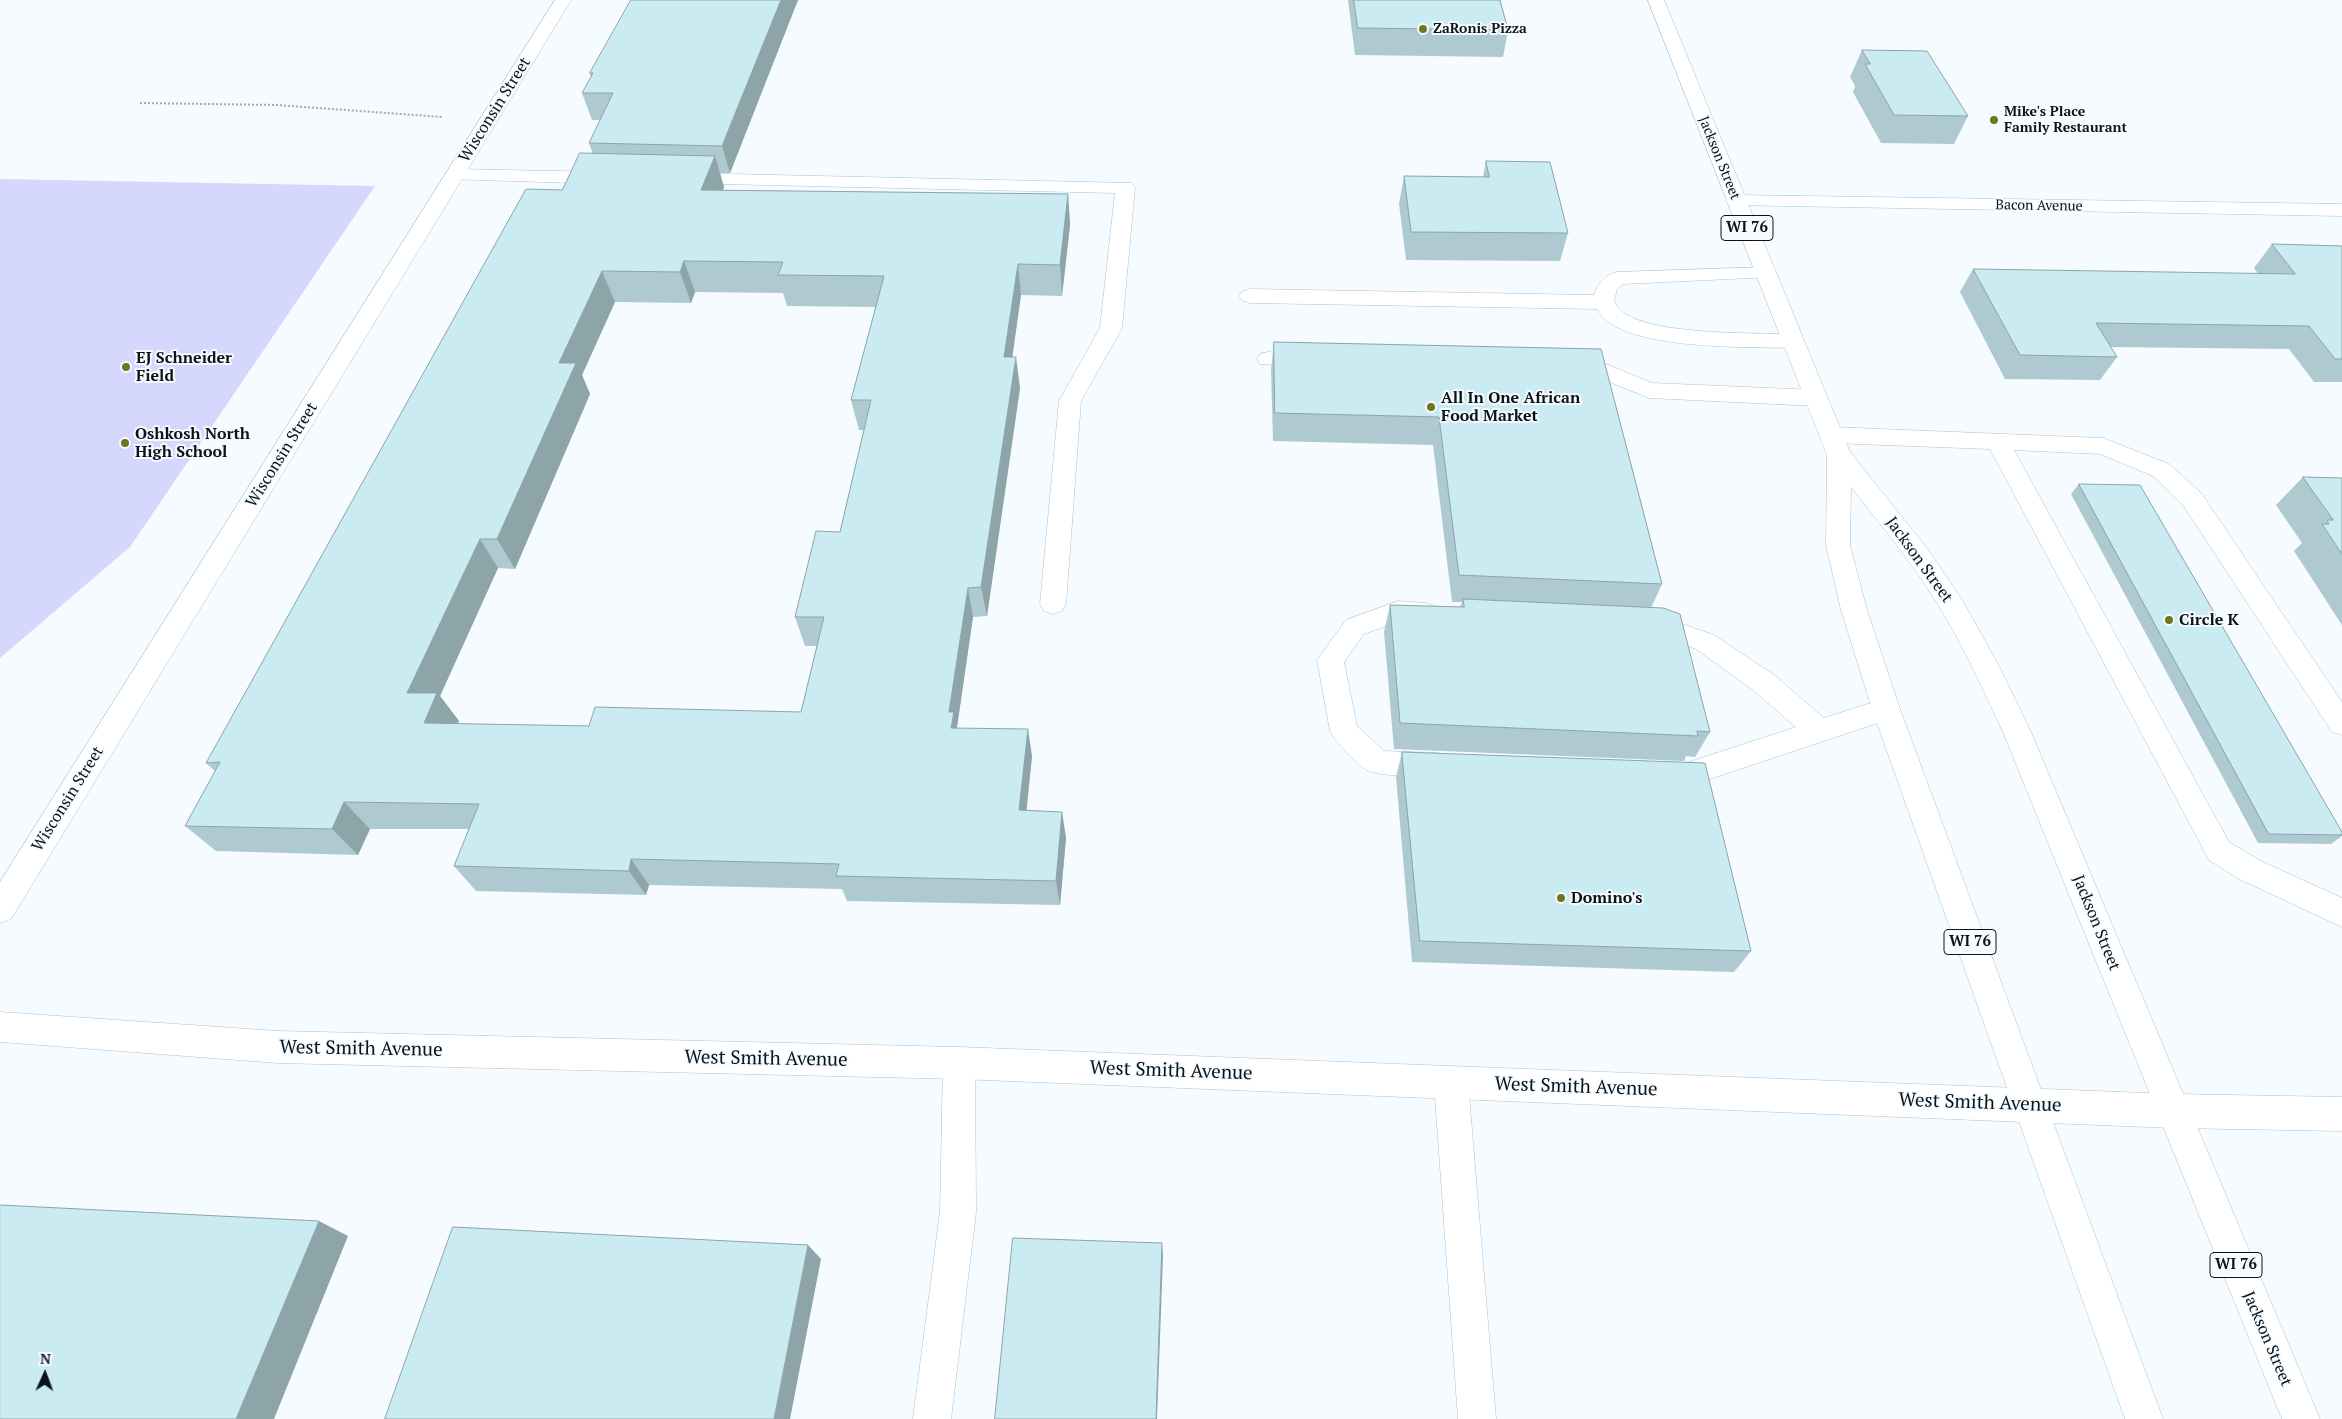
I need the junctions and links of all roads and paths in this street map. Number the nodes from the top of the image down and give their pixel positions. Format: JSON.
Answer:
{"nodes":[{"id":1,"x":563,"y":0,"type":"edge"},
{"id":2,"x":1656,"y":0,"type":"edge"},
{"id":3,"x":140,"y":103,"type":"dead end"},
{"id":4,"x":488,"y":121,"type":"junction"},
{"id":5,"x":455,"y":175,"type":"junction"},
{"id":6,"x":622,"y":178,"type":"edge"},
{"id":7,"x":662,"y":178,"type":"edge"},
{"id":8,"x":1736,"y":201,"type":"junction"},
{"id":9,"x":2342,"y":210,"type":"edge"},
{"id":10,"x":1766,"y":273,"type":"junction"},
{"id":11,"x":1250,"y":296,"type":"dead end"},
{"id":12,"x":1603,"y":302,"type":"junction"},
{"id":13,"x":1793,"y":341,"type":"junction"},
{"id":14,"x":1268,"y":359,"type":"dead end"},
{"id":15,"x":1328,"y":360,"type":"edge"},
{"id":16,"x":1548,"y":365,"type":"edge"},
{"id":17,"x":1816,"y":398,"type":"junction"},
{"id":18,"x":1998,"y":442,"type":"junction"},
{"id":19,"x":1835,"y":445,"type":"junction"},
{"id":20,"x":1053,"y":604,"type":"dead end"},
{"id":21,"x":1447,"y":614,"type":"edge"},
{"id":22,"x":1623,"y":622,"type":"edge"},
{"id":23,"x":1886,"y":709,"type":"junction"},
{"id":24,"x":2342,"y":724,"type":"edge"},
{"id":25,"x":1820,"y":731,"type":"junction"},
{"id":26,"x":1466,"y":766,"type":"edge"},
{"id":27,"x":1646,"y":773,"type":"edge"},
{"id":28,"x":0,"y":909,"type":"edge"},
{"id":29,"x":2342,"y":913,"type":"edge"},
{"id":30,"x":0,"y":1027,"type":"edge"},
{"id":31,"x":959,"y":1063,"type":"junction"},
{"id":32,"x":1451,"y":1082,"type":"junction"},
{"id":33,"x":2030,"y":1104,"type":"junction"},
{"id":34,"x":2173,"y":1110,"type":"junction"},
{"id":35,"x":2342,"y":1114,"type":"edge"},
{"id":36,"x":932,"y":1419,"type":"edge"},
{"id":37,"x":1478,"y":1419,"type":"edge"},
{"id":38,"x":2144,"y":1419,"type":"edge"},
{"id":39,"x":2301,"y":1419,"type":"edge"}],
"edges":[{"from":1,"to":4,"type":"street","name":"Wisconsin Street"},
{"from":2,"to":8,"type":"street","name":"Jackson Street","number":"WI 76"},
{"from":3,"to":4,"type":"path"},
{"from":4,"to":5,"type":"street","name":"Wisconsin Street"},
{"from":5,"to":6,"type":"street"},
{"from":5,"to":28,"type":"street","name":"Wisconsin Street"},
{"from":7,"to":20,"type":"street"},
{"from":8,"to":9,"type":"street","name":"Bacon Avenue"},
{"from":8,"to":10,"type":"street","name":"Jackson Street","number":"WI 76"},
{"from":10,"to":12,"type":"street"},
{"from":10,"to":13,"type":"street","name":"Jackson Street","number":"WI 76"},
{"from":11,"to":12,"type":"street"},
{"from":12,"to":13,"type":"street"},
{"from":13,"to":17,"type":"street","name":"Jackson Street","number":"WI 76"},
{"from":14,"to":15,"type":"street"},
{"from":16,"to":17,"type":"street"},
{"from":17,"to":19,"type":"street","name":"Jackson Street","number":"WI 76"},
{"from":18,"to":19,"type":"street"},
{"from":18,"to":24,"type":"street"},
{"from":18,"to":29,"type":"street"},
{"from":19,"to":23,"type":"street","name":"Jackson Street","number":"WI 76"},
{"from":19,"to":34,"type":"street","name":"Jackson Street"},
{"from":21,"to":26,"type":"street"},
{"from":22,"to":25,"type":"street"},
{"from":23,"to":25,"type":"street"},
{"from":23,"to":33,"type":"street","name":"Jackson Street","number":"WI 76"},
{"from":25,"to":27,"type":"street"},
{"from":30,"to":31,"type":"street","name":"West Smith Avenue"},
{"from":31,"to":32,"type":"street","name":"West Smith Avenue"},
{"from":31,"to":36,"type":"street"},
{"from":32,"to":33,"type":"street","name":"West Smith Avenue"},
{"from":32,"to":37,"type":"street"},
{"from":33,"to":34,"type":"street","name":"West Smith Avenue"},
{"from":33,"to":38,"type":"street","name":"Jackson Street","number":"WI 76"},
{"from":34,"to":35,"type":"street","name":"West Smith Avenue"},
{"from":34,"to":39,"type":"street","name":"Jackson Street","number":"WI 76"}]}
